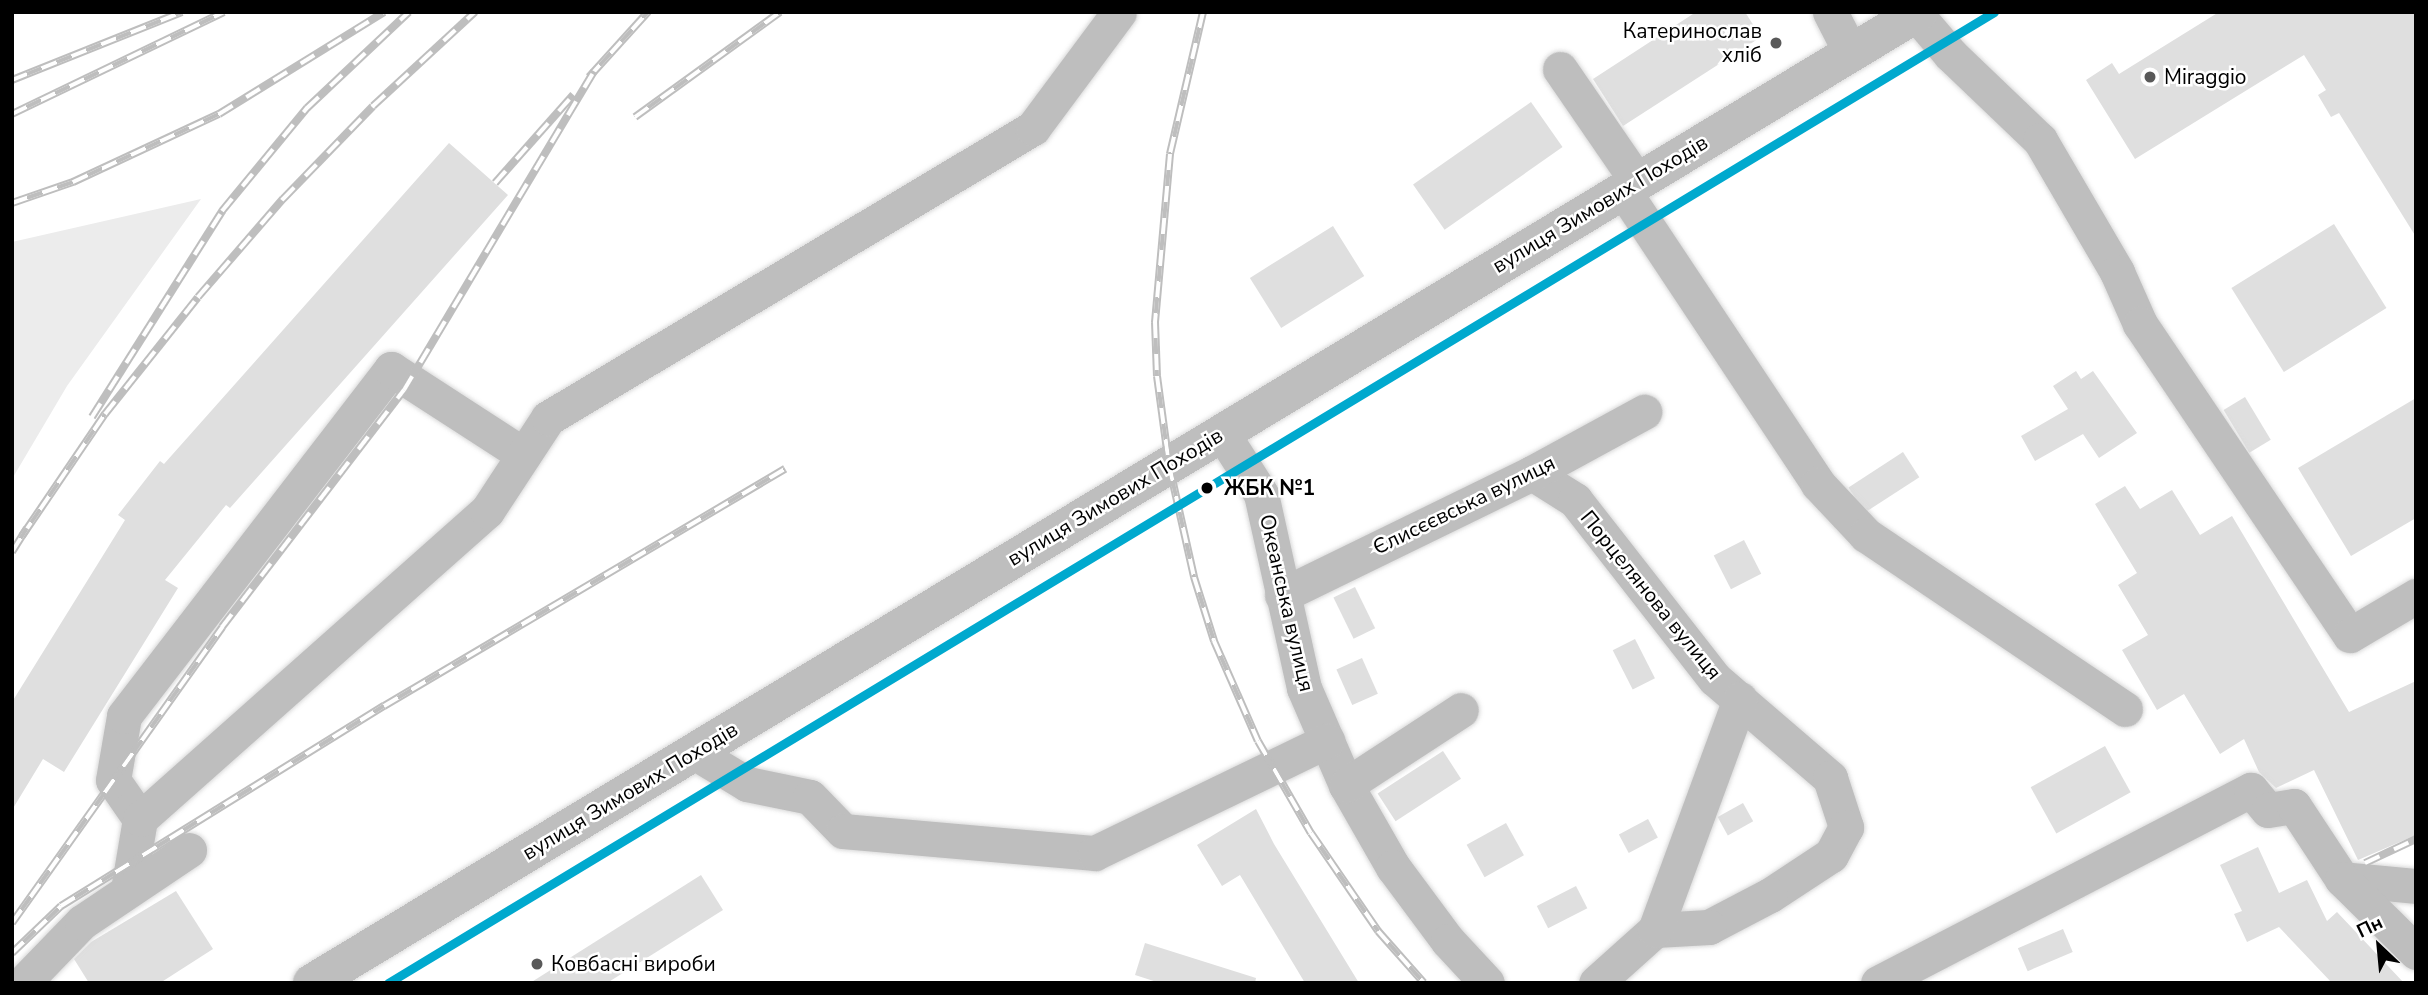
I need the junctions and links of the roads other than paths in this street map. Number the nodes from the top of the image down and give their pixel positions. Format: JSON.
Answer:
{"nodes":[{"id":1,"x":1119,"y":12,"type":"edge"},
{"id":2,"x":1830,"y":12,"type":"edge"},
{"id":3,"x":1917,"y":13,"type":"edge"},
{"id":4,"x":1851,"y":53,"type":"junction"},
{"id":5,"x":1560,"y":69,"type":"dead end"},
{"id":6,"x":1630,"y":185,"type":"junction"},
{"id":7,"x":1644,"y":412,"type":"dead end"},
{"id":8,"x":1222,"y":433,"type":"junction"},
{"id":9,"x":524,"y":455,"type":"junction"},
{"id":10,"x":1532,"y":473,"type":"junction"},
{"id":11,"x":1282,"y":595,"type":"junction"},
{"id":12,"x":2416,"y":596,"type":"edge"},
{"id":13,"x":1740,"y":699,"type":"junction"},
{"id":14,"x":2124,"y":709,"type":"dead end"},
{"id":15,"x":1461,"y":710,"type":"dead end"},
{"id":16,"x":1327,"y":741,"type":"junction"},
{"id":17,"x":694,"y":752,"type":"junction"},
{"id":18,"x":1346,"y":785,"type":"junction"},
{"id":19,"x":140,"y":819,"type":"junction"},
{"id":20,"x":189,"y":850,"type":"dead end"},
{"id":21,"x":2342,"y":879,"type":"junction"},
{"id":22,"x":2416,"y":886,"type":"edge"},
{"id":23,"x":128,"y":890,"type":"junction"},
{"id":24,"x":1654,"y":930,"type":"junction"},
{"id":25,"x":2416,"y":952,"type":"edge"},
{"id":26,"x":23,"y":983,"type":"edge"},
{"id":27,"x":313,"y":983,"type":"edge"},
{"id":28,"x":1487,"y":983,"type":"edge"},
{"id":29,"x":1596,"y":983,"type":"edge"},
{"id":30,"x":1878,"y":983,"type":"edge"}],
"edges":[{"from":1,"to":9,"type":"street"},
{"from":2,"to":4,"type":"street"},
{"from":3,"to":4,"type":"main road","name":"вулиця Зимових Походів"},
{"from":3,"to":12,"type":"street"},
{"from":4,"to":6,"type":"main road","name":"вулиця Зимових Походів"},
{"from":5,"to":6,"type":"street"},
{"from":6,"to":8,"type":"main road","name":"вулиця Зимових Походів"},
{"from":6,"to":14,"type":"street"},
{"from":7,"to":10,"type":"street","name":"Єлисєєвська вулиця"},
{"from":8,"to":11,"type":"street","name":"Океанська вулиця"},
{"from":8,"to":17,"type":"main road","name":"вулиця Зимових Походів"},
{"from":9,"to":19,"type":"street"},
{"from":9,"to":19,"type":"street"},
{"from":10,"to":11,"type":"street","name":"Єлисєєвська вулиця"},
{"from":10,"to":13,"type":"street","name":"Порцелянова вулиця"},
{"from":11,"to":16,"type":"street","name":"Океанська вулиця"},
{"from":13,"to":24,"type":"street"},
{"from":13,"to":24,"type":"street","name":"Порцелянова вулиця"},
{"from":15,"to":18,"type":"street"},
{"from":16,"to":17,"type":"street"},
{"from":16,"to":18,"type":"street","name":"Океанська вулиця"},
{"from":17,"to":27,"type":"main road","name":"вулиця Зимових Походів"},
{"from":18,"to":28,"type":"street","name":"Океанська вулиця"},
{"from":19,"to":23,"type":"street"},
{"from":20,"to":23,"type":"street"},
{"from":21,"to":22,"type":"street"},
{"from":21,"to":25,"type":"street"},
{"from":21,"to":30,"type":"street"},
{"from":23,"to":26,"type":"street"},
{"from":24,"to":29,"type":"street"}]}
